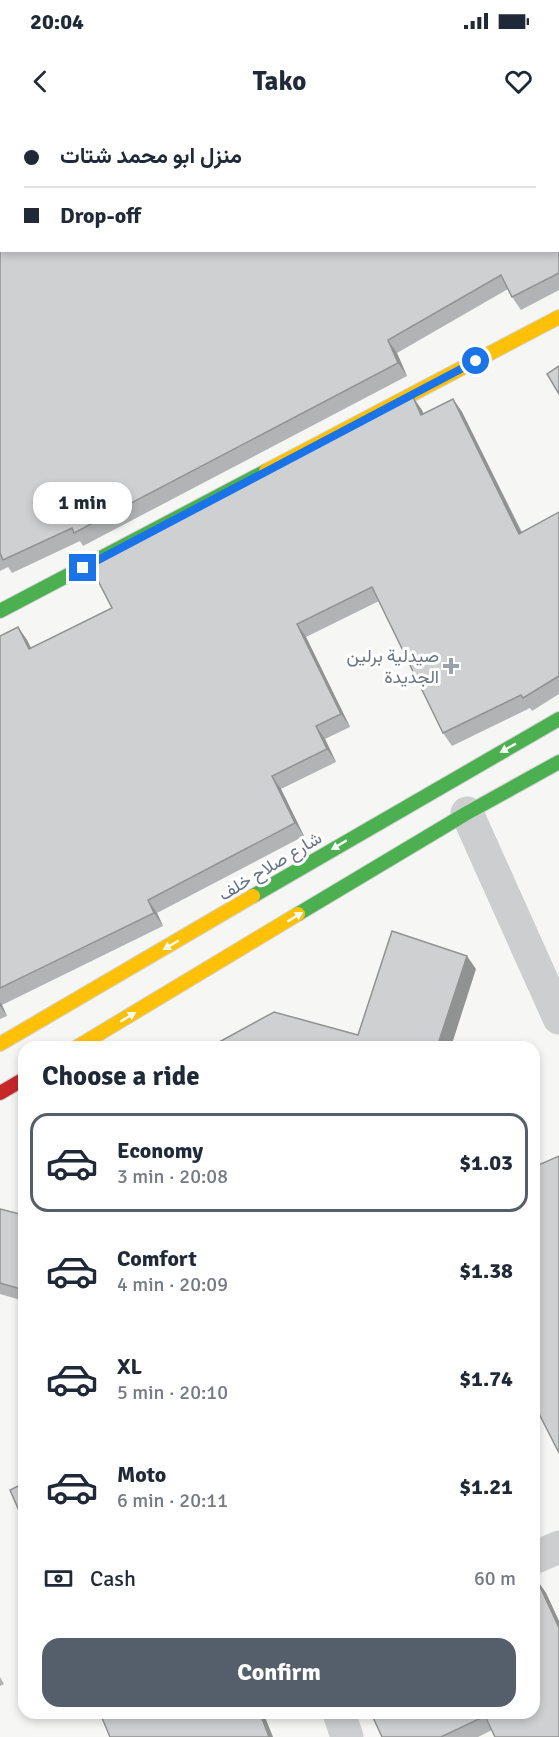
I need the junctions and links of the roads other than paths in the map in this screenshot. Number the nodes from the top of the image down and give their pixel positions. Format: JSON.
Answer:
{"nodes":[{"id":1,"x":559,"y":317,"type":"edge"},
{"id":2,"x":0,"y":611,"type":"edge"},
{"id":3,"x":559,"y":719,"type":"edge"},
{"id":4,"x":559,"y":762,"type":"edge"},
{"id":5,"x":468,"y":813,"type":"junction"},
{"id":6,"x":559,"y":1018,"type":"edge"},
{"id":7,"x":87,"y":1041,"type":"edge"},
{"id":8,"x":0,"y":1044,"type":"edge"},
{"id":9,"x":18,"y":1082,"type":"edge"},
{"id":10,"x":0,"y":1093,"type":"edge"},
{"id":11,"x":559,"y":1547,"type":"edge"},
{"id":12,"x":540,"y":1555,"type":"edge"},
{"id":13,"x":341,"y":1719,"type":"edge"},
{"id":14,"x":347,"y":1737,"type":"edge"}],
"edges":[{"from":1,"to":2,"type":"main road"},
{"from":3,"to":8,"type":"main road","name":"شارع صلاح خلف","one_way":true},
{"from":4,"to":5,"type":"main road"},
{"from":5,"to":6,"type":"street"},
{"from":7,"to":5,"type":"main road","one_way":true},
{"from":9,"to":10,"type":"main road"},
{"from":11,"to":12,"type":"street"},
{"from":13,"to":14,"type":"street"}]}
